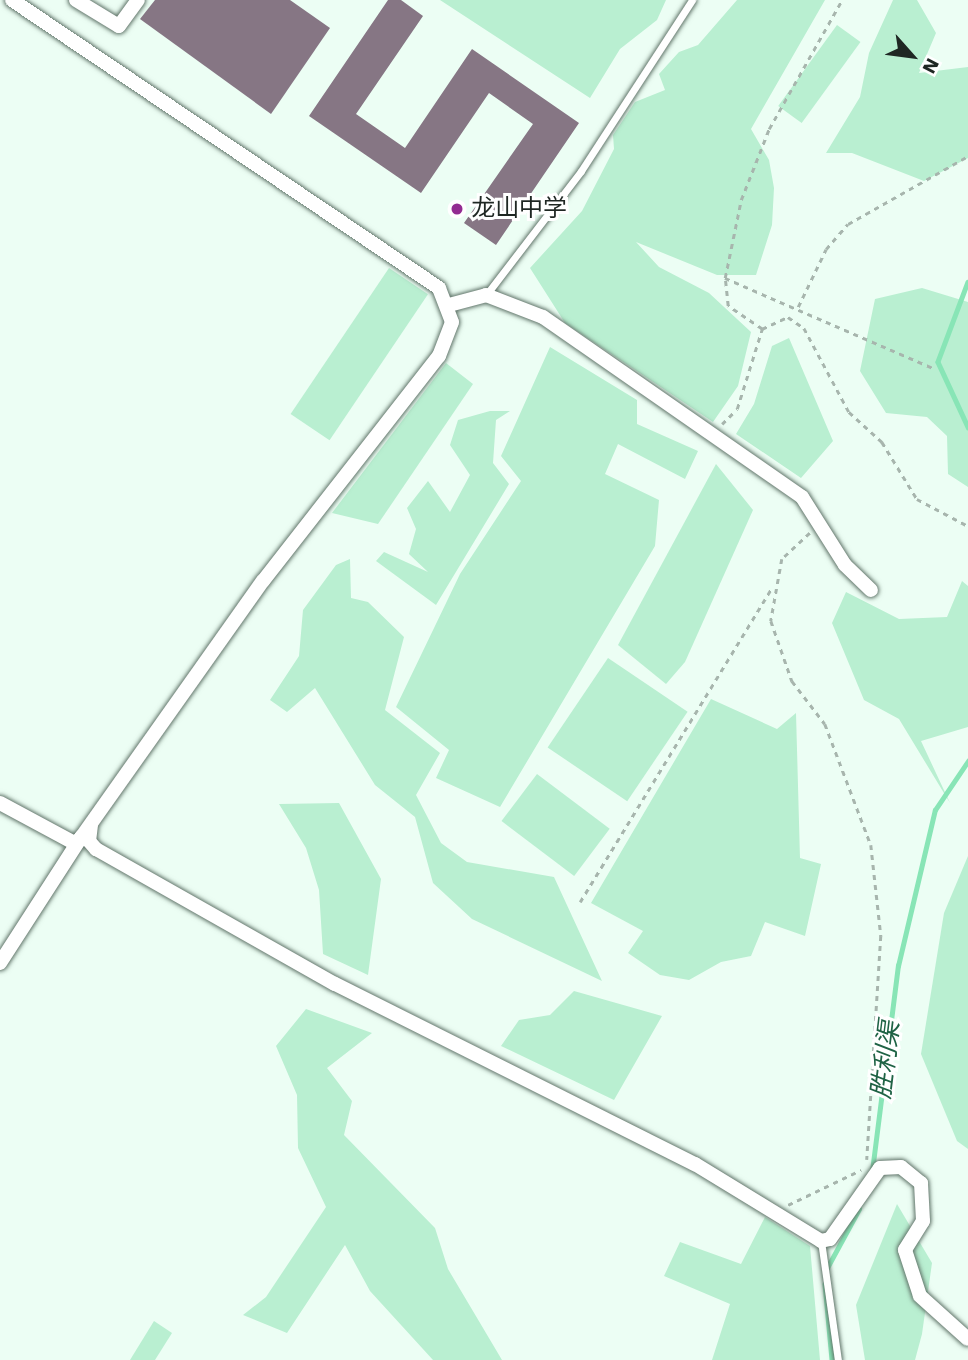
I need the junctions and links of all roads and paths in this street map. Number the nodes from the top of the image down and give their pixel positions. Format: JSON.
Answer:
{"nodes":[{"id":1,"x":12,"y":0,"type":"edge"},
{"id":2,"x":76,"y":0,"type":"edge"},
{"id":3,"x":138,"y":0,"type":"edge"},
{"id":4,"x":692,"y":0,"type":"edge"},
{"id":5,"x":842,"y":0,"type":"edge"},
{"id":6,"x":968,"y":156,"type":"edge"},
{"id":7,"x":725,"y":278,"type":"junction"},
{"id":8,"x":486,"y":295,"type":"junction"},
{"id":9,"x":449,"y":306,"type":"junction"},
{"id":10,"x":798,"y":307,"type":"junction"},
{"id":11,"x":762,"y":330,"type":"junction"},
{"id":12,"x":933,"y":368,"type":"dead end"},
{"id":13,"x":707,"y":431,"type":"junction"},
{"id":14,"x":968,"y":526,"type":"edge"},
{"id":15,"x":825,"y":528,"type":"junction"},
{"id":16,"x":774,"y":584,"type":"junction"},
{"id":17,"x":871,"y":590,"type":"dead end"},
{"id":18,"x":0,"y":803,"type":"edge"},
{"id":19,"x":97,"y":815,"type":"junction"},
{"id":20,"x":76,"y":844,"type":"junction"},
{"id":21,"x":580,"y":902,"type":"dead end"},
{"id":22,"x":0,"y":963,"type":"edge"},
{"id":23,"x":775,"y":1209,"type":"junction"},
{"id":24,"x":821,"y":1241,"type":"junction"},
{"id":25,"x":968,"y":1339,"type":"edge"},
{"id":26,"x":838,"y":1360,"type":"edge"}],
"edges":[{"from":1,"to":9,"type":"street"},
{"from":2,"to":3,"type":"street"},
{"from":4,"to":8,"type":"lane"},
{"from":5,"to":7,"type":"path"},
{"from":6,"to":10,"type":"path"},
{"from":7,"to":10,"type":"path"},
{"from":7,"to":11,"type":"path"},
{"from":8,"to":9,"type":"street"},
{"from":8,"to":13,"type":"street"},
{"from":9,"to":19,"type":"street"},
{"from":10,"to":12,"type":"path"},
{"from":11,"to":13,"type":"path"},
{"from":11,"to":14,"type":"path"},
{"from":13,"to":15,"type":"street"},
{"from":15,"to":16,"type":"path"},
{"from":15,"to":17,"type":"street"},
{"from":16,"to":21,"type":"path"},
{"from":16,"to":23,"type":"path"},
{"from":18,"to":20,"type":"street"},
{"from":19,"to":20,"type":"street"},
{"from":19,"to":23,"type":"street"},
{"from":20,"to":22,"type":"street"},
{"from":23,"to":24,"type":"street"},
{"from":24,"to":25,"type":"street"},
{"from":24,"to":26,"type":"lane"}]}
